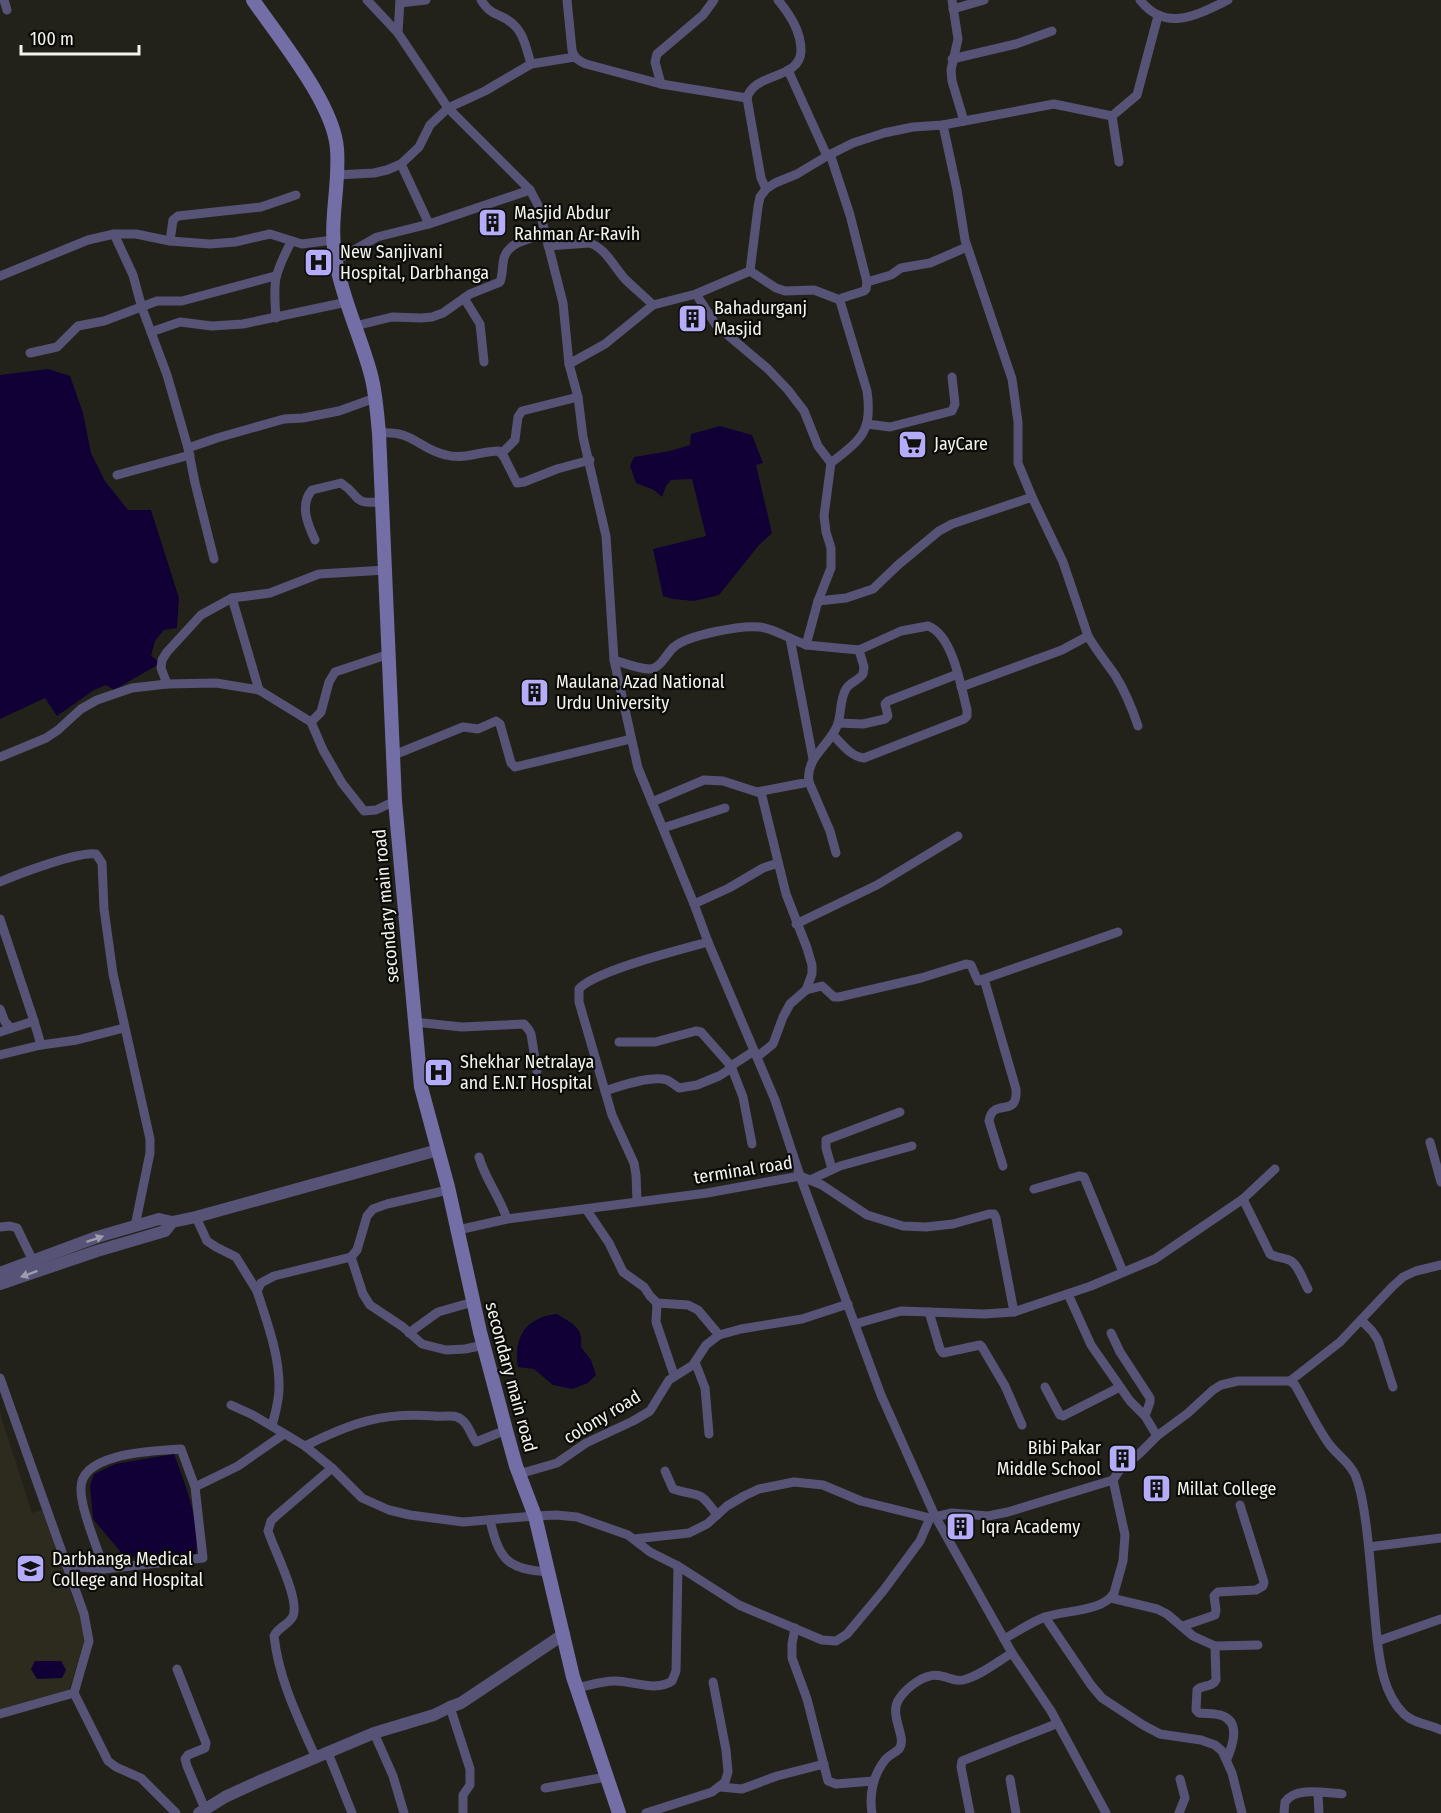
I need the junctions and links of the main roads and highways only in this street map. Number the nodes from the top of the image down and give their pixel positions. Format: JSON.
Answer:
{"nodes":[{"id":1,"x":253,"y":0,"type":"edge"},
{"id":2,"x":619,"y":1813,"type":"edge"}],
"edges":[{"from":1,"to":2,"type":"main road","name":"secondary main road"}]}
